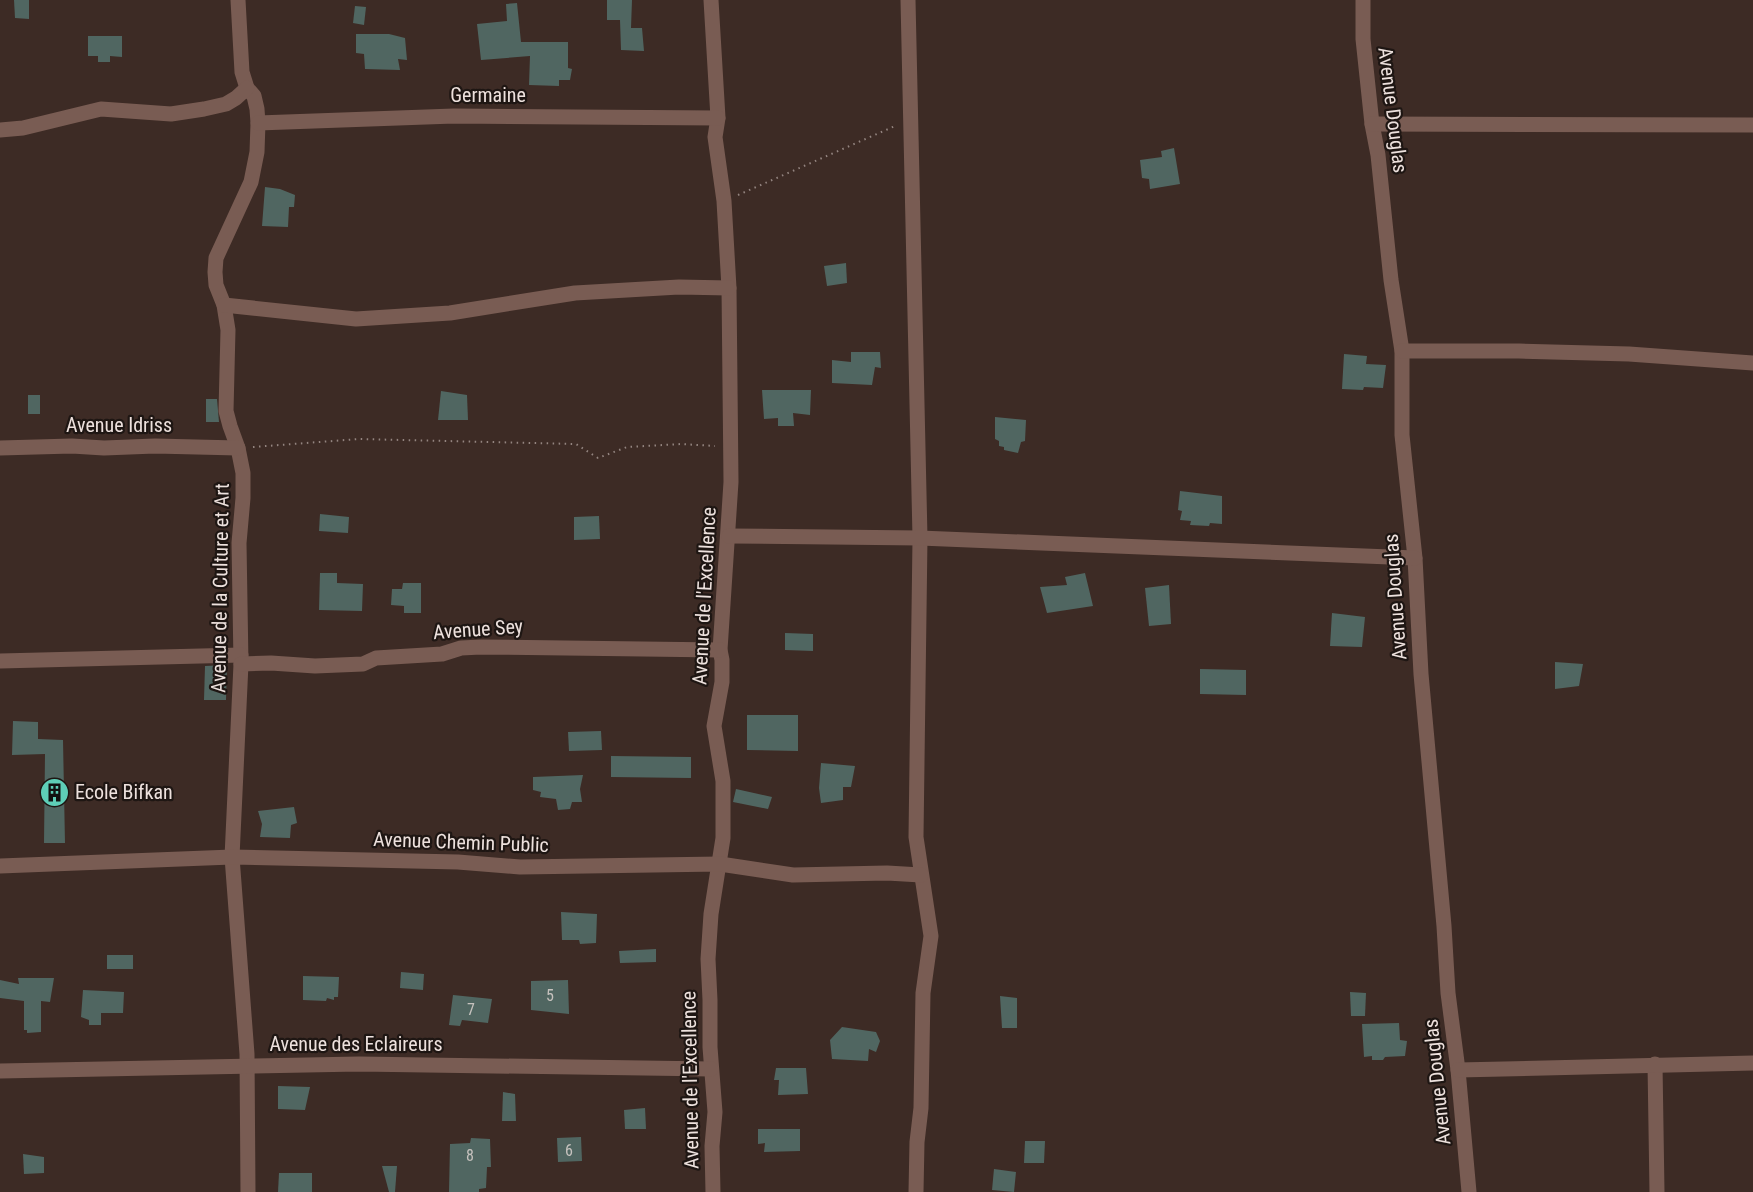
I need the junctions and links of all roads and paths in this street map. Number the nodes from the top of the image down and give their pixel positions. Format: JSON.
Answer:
{"nodes":[{"id":1,"x":238,"y":0,"type":"edge"},
{"id":2,"x":711,"y":0,"type":"edge"},
{"id":3,"x":908,"y":0,"type":"edge"},
{"id":4,"x":1363,"y":0,"type":"edge"},
{"id":5,"x":247,"y":88,"type":"junction"},
{"id":6,"x":718,"y":118,"type":"junction"},
{"id":7,"x":910,"y":120,"type":"junction"},
{"id":8,"x":258,"y":123,"type":"junction"},
{"id":9,"x":1372,"y":124,"type":"junction"},
{"id":10,"x":1753,"y":125,"type":"edge"},
{"id":11,"x":0,"y":130,"type":"edge"},
{"id":12,"x":724,"y":201,"type":"junction"},
{"id":13,"x":729,"y":288,"type":"junction"},
{"id":14,"x":224,"y":305,"type":"junction"},
{"id":15,"x":1402,"y":351,"type":"junction"},
{"id":16,"x":1753,"y":363,"type":"edge"},
{"id":17,"x":731,"y":447,"type":"junction"},
{"id":18,"x":0,"y":448,"type":"edge"},
{"id":19,"x":238,"y":448,"type":"junction"},
{"id":20,"x":729,"y":536,"type":"junction"},
{"id":21,"x":920,"y":538,"type":"junction"},
{"id":22,"x":1415,"y":558,"type":"junction"},
{"id":23,"x":720,"y":650,"type":"junction"},
{"id":24,"x":241,"y":659,"type":"junction"},
{"id":25,"x":0,"y":661,"type":"edge"},
{"id":26,"x":231,"y":856,"type":"junction"},
{"id":27,"x":720,"y":864,"type":"junction"},
{"id":28,"x":0,"y":866,"type":"edge"},
{"id":29,"x":921,"y":874,"type":"junction"},
{"id":30,"x":1753,"y":1063,"type":"edge"},
{"id":31,"x":1655,"y":1064,"type":"junction"},
{"id":32,"x":248,"y":1065,"type":"junction"},
{"id":33,"x":711,"y":1069,"type":"junction"},
{"id":34,"x":1458,"y":1070,"type":"junction"},
{"id":35,"x":0,"y":1071,"type":"edge"},
{"id":36,"x":248,"y":1192,"type":"edge"},
{"id":37,"x":713,"y":1192,"type":"edge"},
{"id":38,"x":916,"y":1192,"type":"edge"},
{"id":39,"x":1470,"y":1192,"type":"edge"},
{"id":40,"x":1657,"y":1192,"type":"edge"}],
"edges":[{"from":1,"to":5,"type":"street","name":"Avenue de la Culture et Art"},
{"from":2,"to":6,"type":"street","name":"Avenue de l'Excellence"},
{"from":3,"to":7,"type":"street"},
{"from":4,"to":9,"type":"street","name":"Avenue Douglas"},
{"from":5,"to":8,"type":"street","name":"Avenue de la Culture et Art"},
{"from":5,"to":11,"type":"street"},
{"from":6,"to":8,"type":"street","name":"Germaine"},
{"from":6,"to":12,"type":"street","name":"Avenue de l'Excellence"},
{"from":7,"to":12,"type":"path"},
{"from":7,"to":21,"type":"street"},
{"from":8,"to":14,"type":"street","name":"Avenue de la Culture et Art"},
{"from":9,"to":10,"type":"street"},
{"from":9,"to":15,"type":"street","name":"Avenue Douglas"},
{"from":12,"to":13,"type":"street","name":"Avenue de l'Excellence"},
{"from":13,"to":14,"type":"street"},
{"from":13,"to":17,"type":"street","name":"Avenue de l'Excellence"},
{"from":14,"to":19,"type":"street","name":"Avenue de la Culture et Art"},
{"from":15,"to":16,"type":"street"},
{"from":15,"to":22,"type":"street","name":"Avenue Douglas"},
{"from":17,"to":19,"type":"path"},
{"from":17,"to":20,"type":"street","name":"Avenue de l'Excellence"},
{"from":18,"to":19,"type":"street","name":"Avenue Idriss"},
{"from":19,"to":24,"type":"street","name":"Avenue de la Culture et Art"},
{"from":20,"to":21,"type":"street"},
{"from":20,"to":23,"type":"street","name":"Avenue de l'Excellence"},
{"from":21,"to":22,"type":"street"},
{"from":21,"to":29,"type":"street"},
{"from":22,"to":34,"type":"street","name":"Avenue Douglas"},
{"from":23,"to":24,"type":"street","name":"Avenue Sey"},
{"from":23,"to":27,"type":"street","name":"Avenue de l'Excellence"},
{"from":24,"to":25,"type":"street","name":"Avenue Sey"},
{"from":24,"to":26,"type":"street","name":"Avenue de la Culture et Art"},
{"from":26,"to":27,"type":"street","name":"Avenue Chemin Public"},
{"from":26,"to":28,"type":"street","name":"Avenue Chemin Public"},
{"from":26,"to":32,"type":"street","name":"Avenue de la Culture et Art"},
{"from":27,"to":29,"type":"street","name":"Avenue Chemin Public"},
{"from":27,"to":33,"type":"street","name":"Avenue de l'Excellence"},
{"from":29,"to":38,"type":"street"},
{"from":30,"to":31,"type":"street"},
{"from":31,"to":34,"type":"street"},
{"from":31,"to":40,"type":"street"},
{"from":32,"to":33,"type":"street","name":"Avenue des Eclaireurs"},
{"from":32,"to":35,"type":"street","name":"Avenue des Eclaireurs"},
{"from":32,"to":36,"type":"street","name":"Avenue de la Culture et Art"},
{"from":33,"to":37,"type":"street","name":"Avenue de l'Excellence"},
{"from":34,"to":39,"type":"street","name":"Avenue Douglas"}]}
